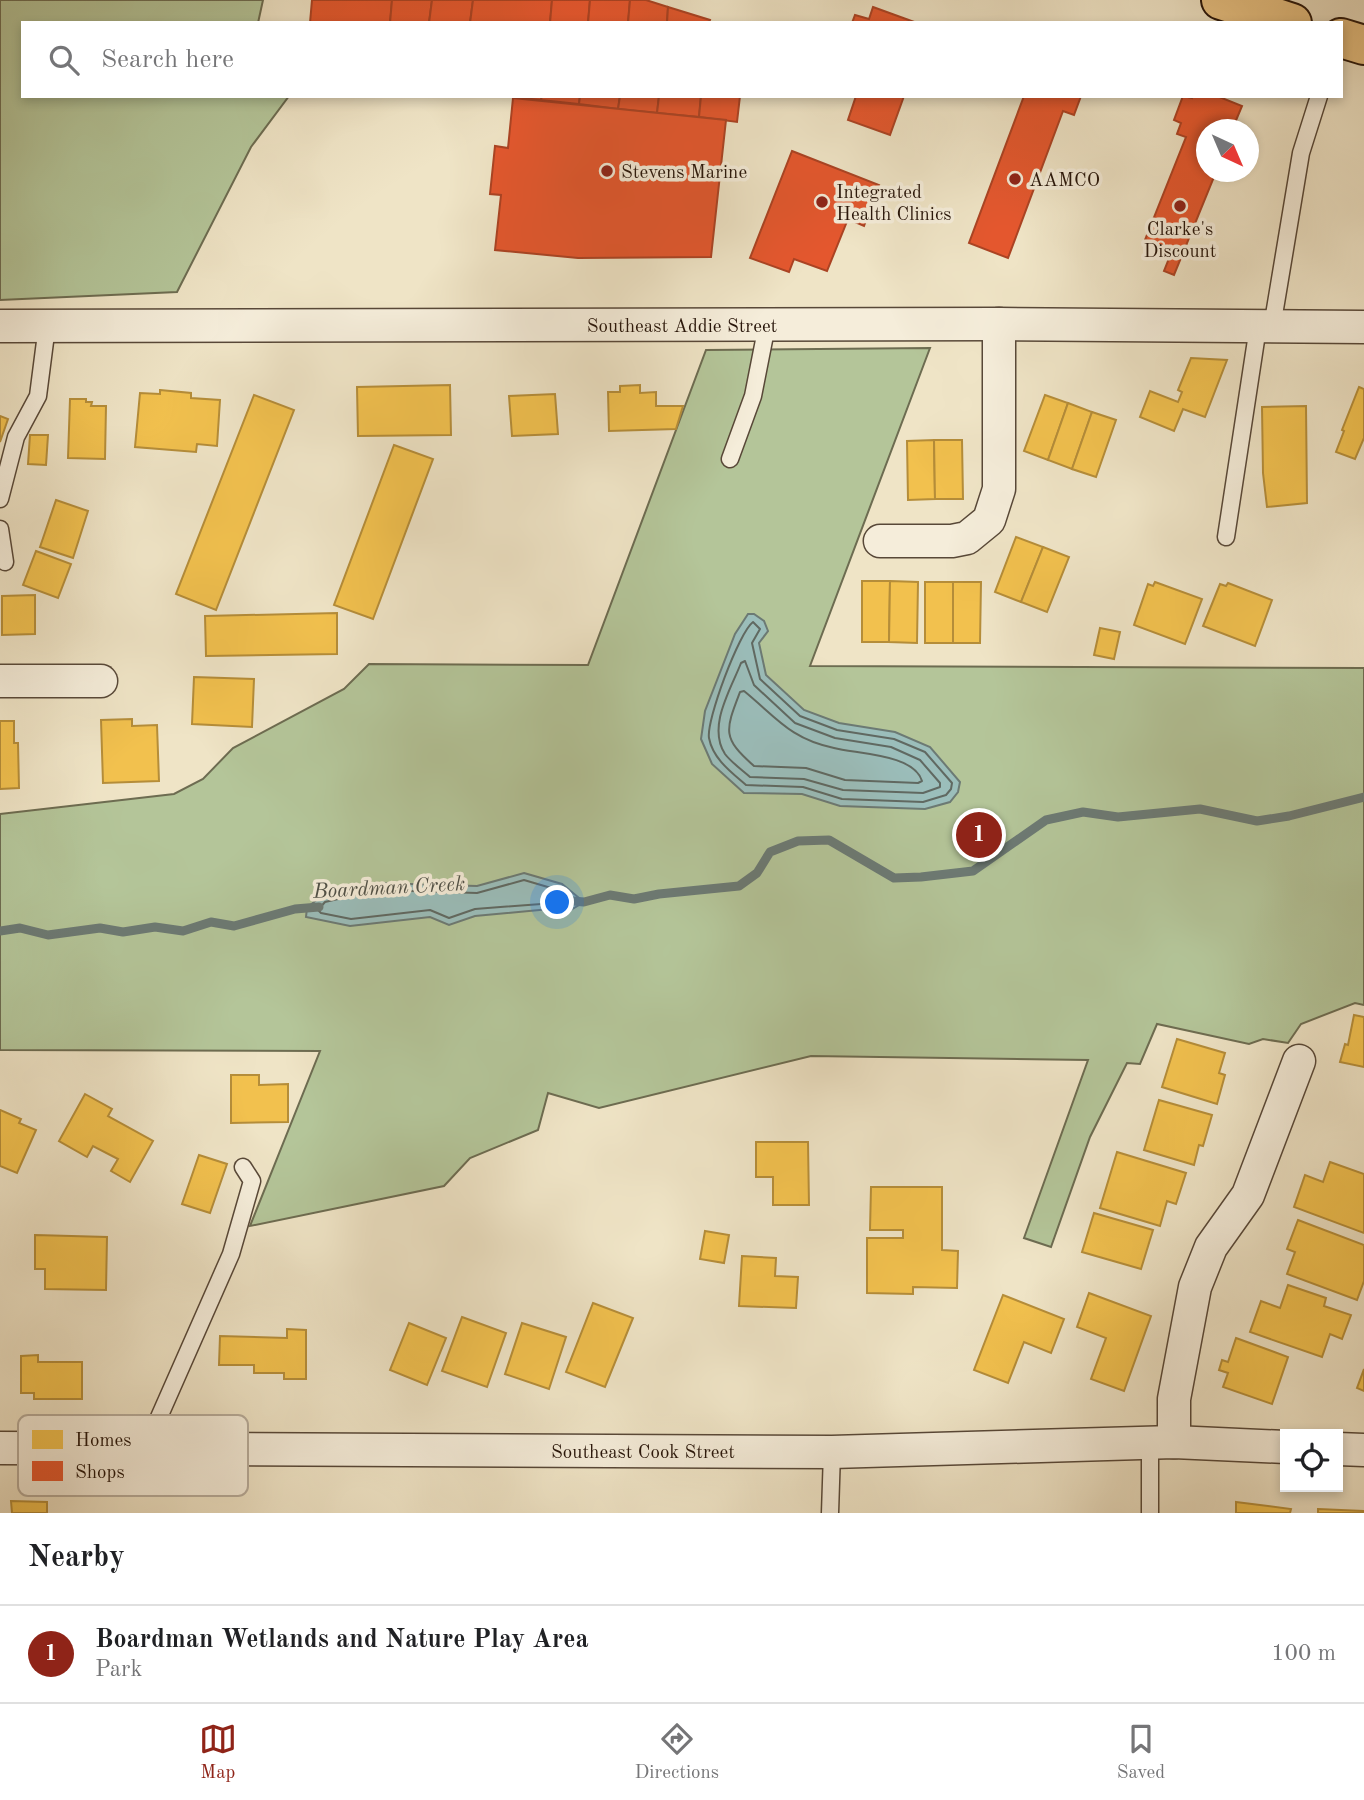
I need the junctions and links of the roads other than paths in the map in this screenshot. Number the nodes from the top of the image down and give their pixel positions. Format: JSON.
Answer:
{"nodes":[{"id":1,"x":1221,"y":0,"type":"edge"},
{"id":2,"x":1286,"y":21,"type":"edge"},
{"id":3,"x":1343,"y":39,"type":"edge"},
{"id":4,"x":1364,"y":45,"type":"edge"},
{"id":5,"x":1318,"y":98,"type":"edge"},
{"id":6,"x":999,"y":324,"type":"junction"},
{"id":7,"x":767,"y":325,"type":"junction"},
{"id":8,"x":0,"y":326,"type":"edge"},
{"id":9,"x":47,"y":326,"type":"junction"},
{"id":10,"x":1265,"y":327,"type":"junction"},
{"id":11,"x":1364,"y":327,"type":"edge"},
{"id":12,"x":730,"y":459,"type":"dead end"},
{"id":13,"x":0,"y":499,"type":"edge"},
{"id":14,"x":0,"y":529,"type":"edge"},
{"id":15,"x":1226,"y":537,"type":"dead end"},
{"id":16,"x":880,"y":541,"type":"dead end"},
{"id":17,"x":5,"y":562,"type":"dead end"},
{"id":18,"x":0,"y":681,"type":"edge"},
{"id":19,"x":101,"y":681,"type":"dead end"},
{"id":20,"x":1299,"y":1061,"type":"dead end"},
{"id":21,"x":243,"y":1167,"type":"dead end"},
{"id":22,"x":160,"y":1415,"type":"edge"},
{"id":23,"x":1162,"y":1442,"type":"junction"},
{"id":24,"x":1280,"y":1447,"type":"edge"},
{"id":25,"x":0,"y":1448,"type":"edge"},
{"id":26,"x":18,"y":1448,"type":"edge"},
{"id":27,"x":248,"y":1449,"type":"edge"},
{"id":28,"x":1343,"y":1449,"type":"edge"},
{"id":29,"x":1364,"y":1450,"type":"edge"},
{"id":30,"x":832,"y":1452,"type":"junction"},
{"id":31,"x":830,"y":1513,"type":"edge"},
{"id":32,"x":1150,"y":1513,"type":"edge"}],
"edges":[{"from":1,"to":2,"type":"main road"},
{"from":3,"to":4,"type":"main road"},
{"from":5,"to":10,"type":"lane"},
{"from":6,"to":7,"type":"street","name":"Southeast Addie Street"},
{"from":6,"to":10,"type":"street","name":"Southeast Addie Street"},
{"from":6,"to":16,"type":"street"},
{"from":7,"to":9,"type":"street","name":"Southeast Addie Street"},
{"from":7,"to":12,"type":"lane"},
{"from":8,"to":9,"type":"street","name":"Southeast Addie Street"},
{"from":9,"to":13,"type":"lane"},
{"from":10,"to":11,"type":"street","name":"Southeast Addie Street"},
{"from":10,"to":15,"type":"lane"},
{"from":14,"to":17,"type":"lane"},
{"from":18,"to":19,"type":"street"},
{"from":20,"to":23,"type":"street"},
{"from":21,"to":22,"type":"lane"},
{"from":23,"to":24,"type":"street","name":"Southeast Cook Street"},
{"from":23,"to":30,"type":"street","name":"Southeast Cook Street"},
{"from":23,"to":32,"type":"lane"},
{"from":25,"to":26,"type":"street","name":"Southeast Cook Street"},
{"from":27,"to":30,"type":"street","name":"Southeast Cook Street"},
{"from":28,"to":29,"type":"street"},
{"from":30,"to":31,"type":"lane"}]}
